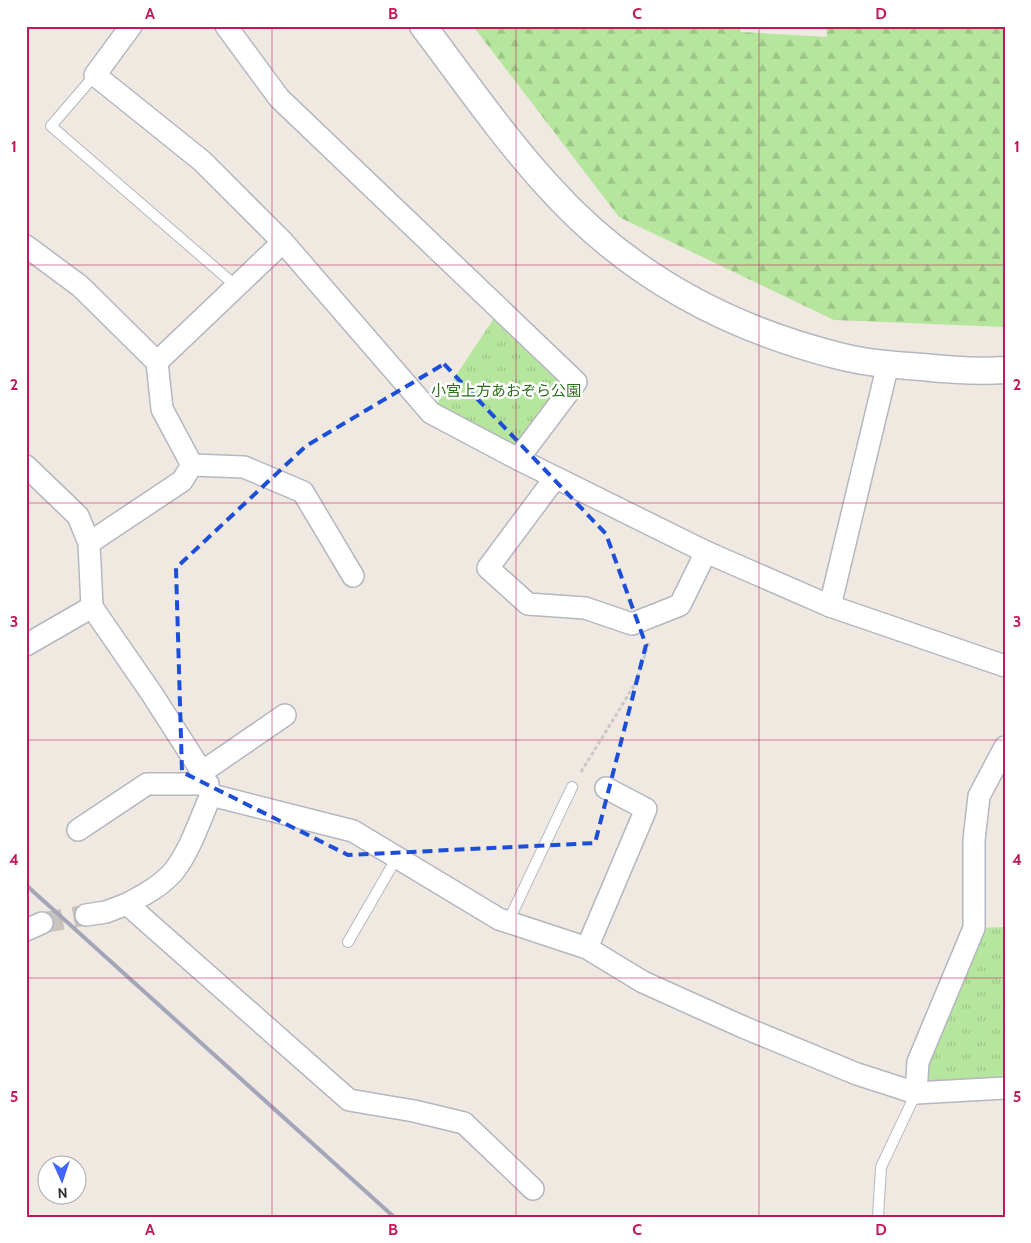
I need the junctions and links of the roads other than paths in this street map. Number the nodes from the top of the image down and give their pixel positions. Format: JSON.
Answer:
{"nodes":[{"id":1,"x":130,"y":26,"type":"edge"},
{"id":2,"x":226,"y":26,"type":"edge"},
{"id":3,"x":423,"y":26,"type":"edge"},
{"id":4,"x":95,"y":75,"type":"junction"},
{"id":5,"x":283,"y":242,"type":"junction"},
{"id":6,"x":26,"y":246,"type":"edge"},
{"id":7,"x":236,"y":286,"type":"junction"},
{"id":8,"x":157,"y":362,"type":"junction"},
{"id":9,"x":888,"y":364,"type":"junction"},
{"id":10,"x":1005,"y":370,"type":"edge"},
{"id":11,"x":518,"y":459,"type":"junction"},
{"id":12,"x":192,"y":465,"type":"junction"},
{"id":13,"x":26,"y":466,"type":"edge"},
{"id":14,"x":556,"y":478,"type":"junction"},
{"id":15,"x":89,"y":543,"type":"junction"},
{"id":16,"x":706,"y":552,"type":"junction"},
{"id":17,"x":354,"y":576,"type":"dead end"},
{"id":18,"x":830,"y":606,"type":"junction"},
{"id":19,"x":92,"y":607,"type":"junction"},
{"id":20,"x":26,"y":645,"type":"edge"},
{"id":21,"x":1005,"y":666,"type":"edge"},
{"id":22,"x":285,"y":716,"type":"dead end"},
{"id":23,"x":1005,"y":747,"type":"edge"},
{"id":24,"x":207,"y":783,"type":"junction"},
{"id":25,"x":572,"y":787,"type":"road end"},
{"id":26,"x":606,"y":788,"type":"dead end"},
{"id":27,"x":78,"y":830,"type":"dead end"},
{"id":28,"x":396,"y":859,"type":"junction"},
{"id":29,"x":127,"y":904,"type":"junction"},
{"id":30,"x":86,"y":915,"type":"tunnel mouth"},
{"id":31,"x":508,"y":922,"type":"junction"},
{"id":32,"x":348,"y":942,"type":"dead end"},
{"id":33,"x":587,"y":948,"type":"junction"},
{"id":34,"x":1005,"y":1088,"type":"edge"},
{"id":35,"x":916,"y":1093,"type":"junction"},
{"id":36,"x":533,"y":1188,"type":"dead end"},
{"id":37,"x":878,"y":1217,"type":"edge"}],
"edges":[{"from":1,"to":4,"type":"street"},
{"from":2,"to":11,"type":"street"},
{"from":3,"to":9,"type":"street"},
{"from":4,"to":5,"type":"street"},
{"from":4,"to":7,"type":"lane"},
{"from":5,"to":7,"type":"street"},
{"from":5,"to":11,"type":"street"},
{"from":6,"to":8,"type":"street"},
{"from":7,"to":8,"type":"street"},
{"from":8,"to":12,"type":"street"},
{"from":9,"to":10,"type":"street"},
{"from":9,"to":18,"type":"street"},
{"from":11,"to":14,"type":"street"},
{"from":12,"to":15,"type":"street"},
{"from":12,"to":17,"type":"street"},
{"from":13,"to":15,"type":"street"},
{"from":14,"to":16,"type":"street"},
{"from":14,"to":16,"type":"street"},
{"from":15,"to":19,"type":"street"},
{"from":16,"to":18,"type":"street"},
{"from":18,"to":21,"type":"street"},
{"from":19,"to":20,"type":"street"},
{"from":19,"to":24,"type":"street"},
{"from":22,"to":24,"type":"street"},
{"from":23,"to":35,"type":"street"},
{"from":24,"to":27,"type":"street"},
{"from":24,"to":28,"type":"street"},
{"from":24,"to":29,"type":"street"},
{"from":25,"to":31,"type":"lane"},
{"from":26,"to":33,"type":"street"},
{"from":28,"to":31,"type":"street"},
{"from":28,"to":32,"type":"lane"},
{"from":29,"to":30,"type":"street"},
{"from":29,"to":36,"type":"street"},
{"from":31,"to":33,"type":"street"},
{"from":33,"to":35,"type":"street"},
{"from":34,"to":35,"type":"street"},
{"from":35,"to":37,"type":"lane"}]}
